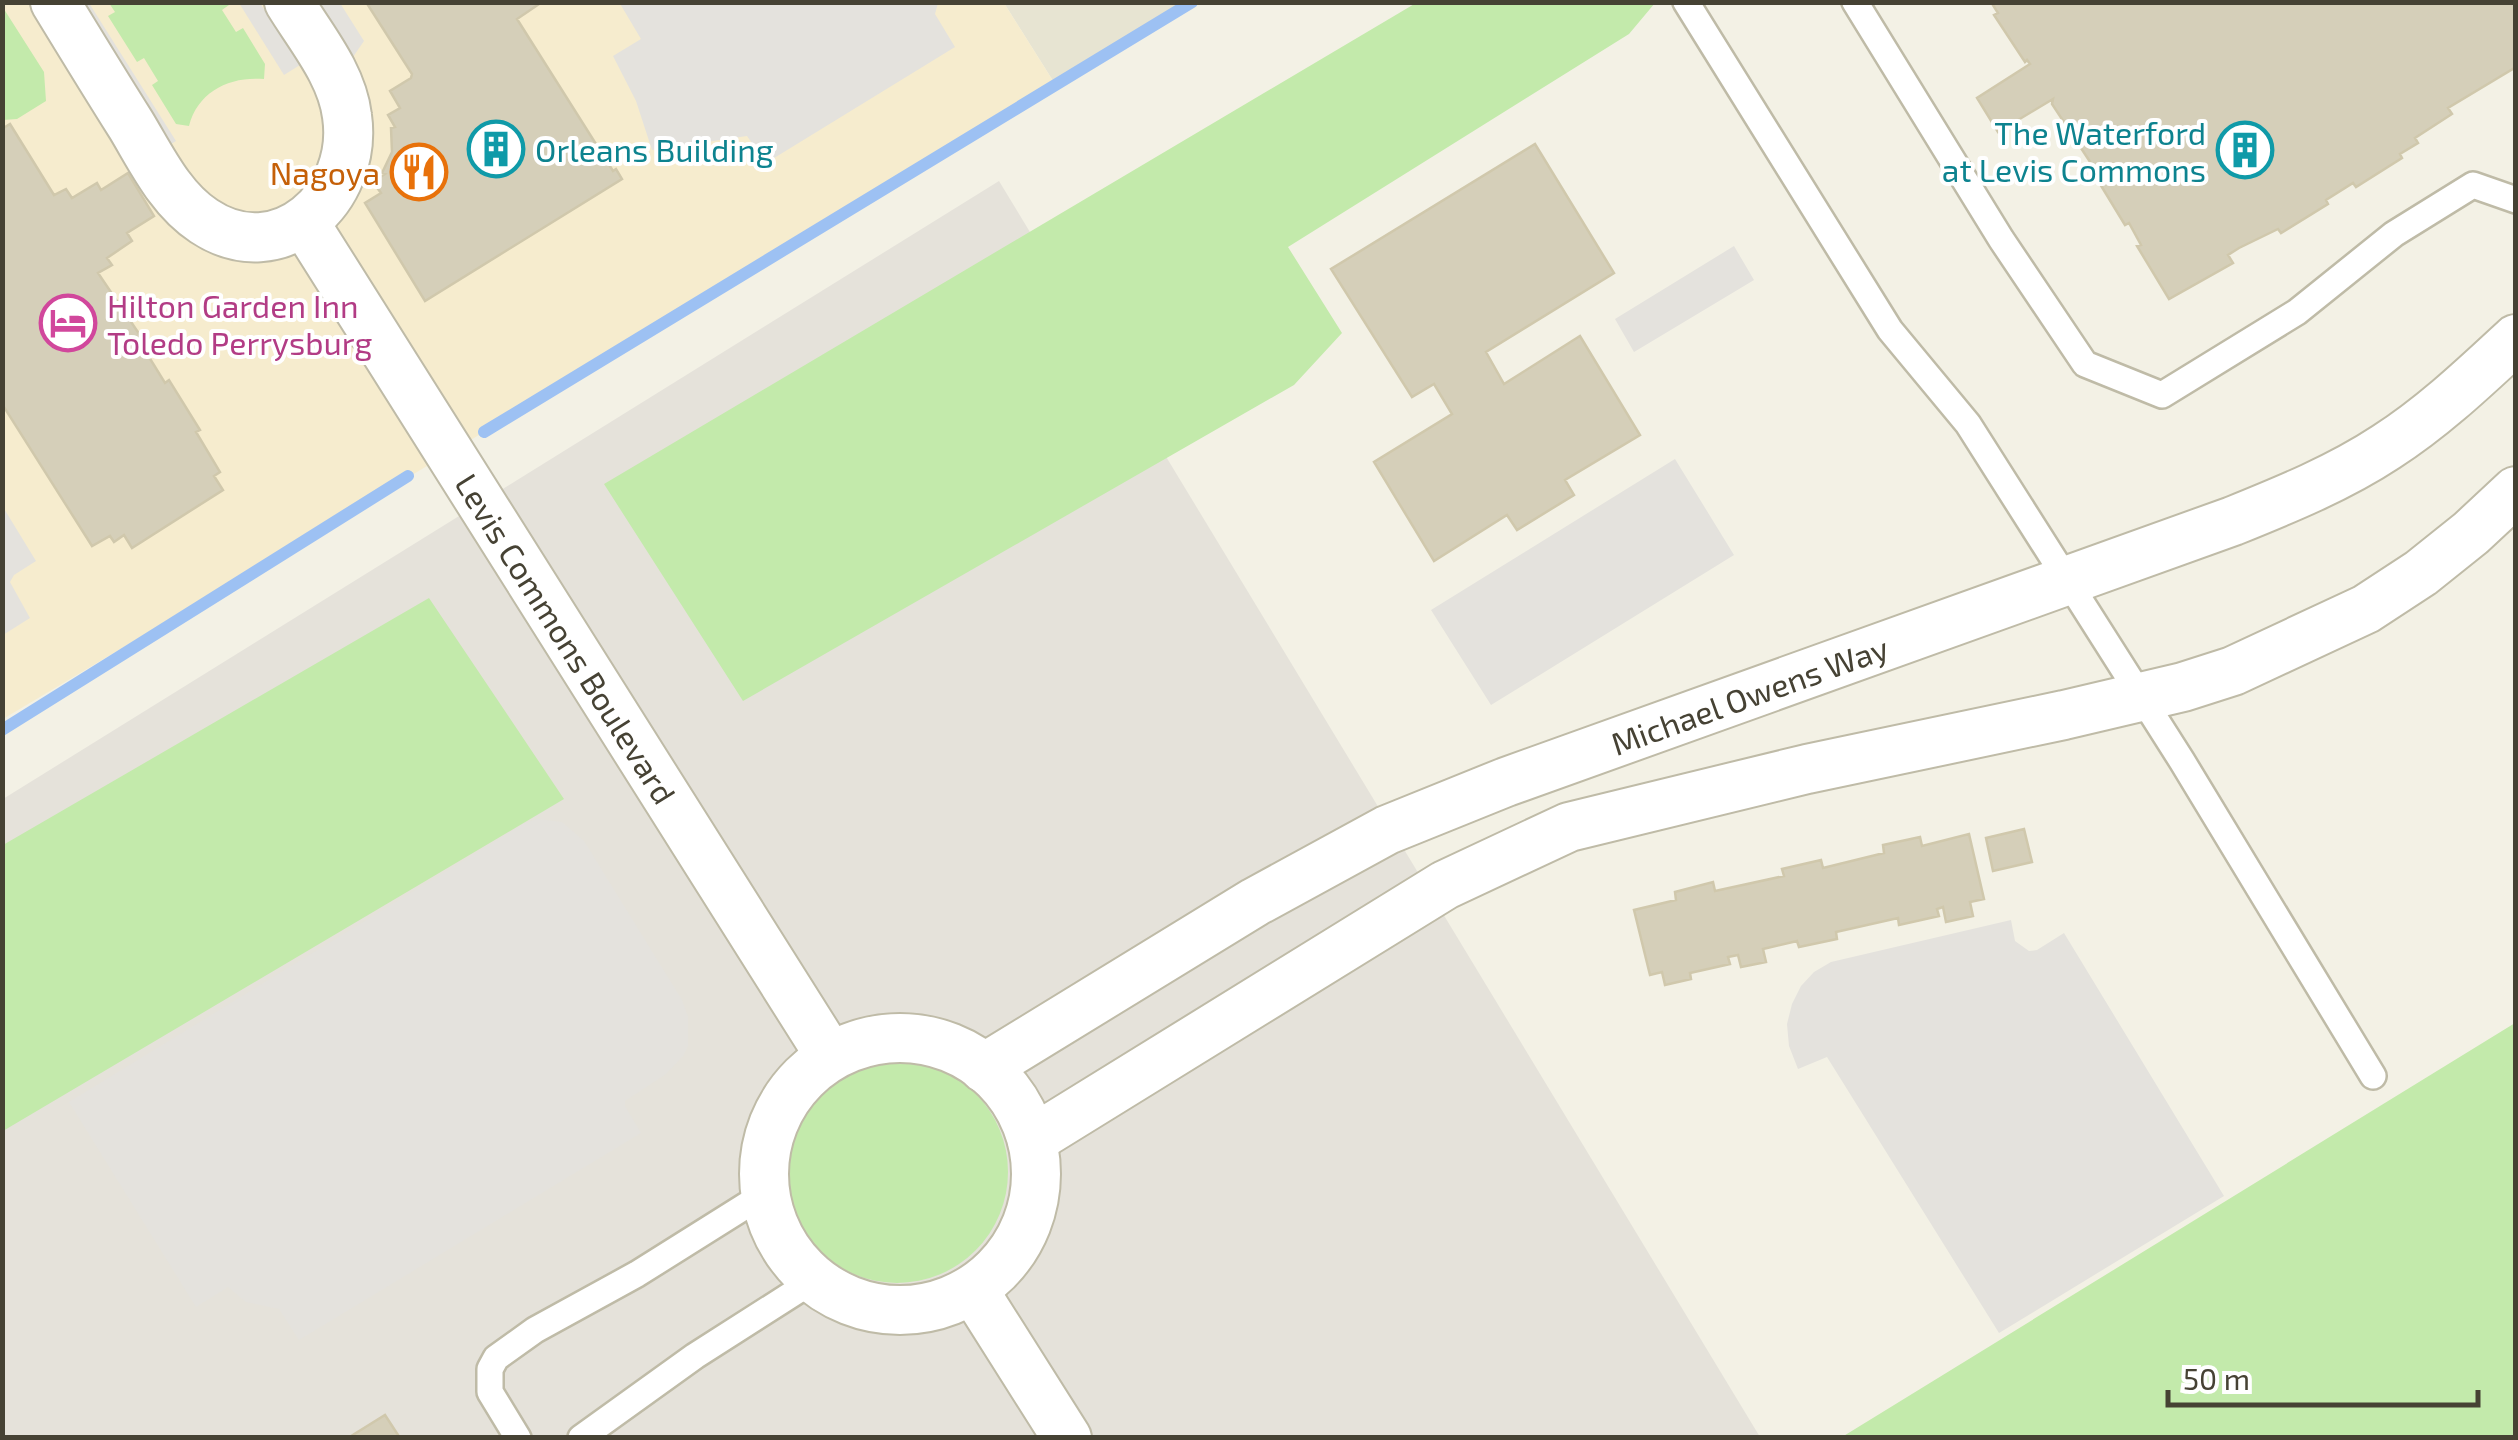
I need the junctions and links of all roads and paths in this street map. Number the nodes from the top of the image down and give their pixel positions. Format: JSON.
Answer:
{"nodes":[{"id":1,"x":54,"y":2,"type":"edge"},
{"id":2,"x":289,"y":2,"type":"edge"},
{"id":3,"x":1686,"y":2,"type":"edge"},
{"id":4,"x":1855,"y":2,"type":"edge"},
{"id":5,"x":2516,"y":200,"type":"edge"},
{"id":6,"x":304,"y":222,"type":"junction"},
{"id":7,"x":2516,"y":339,"type":"edge"},
{"id":8,"x":2516,"y":490,"type":"edge"},
{"id":9,"x":2068,"y":581,"type":"junction"},
{"id":10,"x":2140,"y":697,"type":"junction"},
{"id":11,"x":830,"y":1056,"type":"junction"},
{"id":12,"x":984,"y":1068,"type":"junction"},
{"id":13,"x":2373,"y":1076,"type":"dead end"},
{"id":14,"x":1032,"y":1140,"type":"junction"},
{"id":15,"x":766,"y":1193,"type":"junction"},
{"id":16,"x":814,"y":1280,"type":"junction"},
{"id":17,"x":974,"y":1291,"type":"junction"},
{"id":18,"x":518,"y":1438,"type":"edge"},
{"id":19,"x":581,"y":1438,"type":"edge"},
{"id":20,"x":1067,"y":1438,"type":"edge"}],
"edges":[{"from":1,"to":6,"type":"street"},
{"from":2,"to":6,"type":"street"},
{"from":3,"to":9,"type":"lane"},
{"from":4,"to":5,"type":"lane"},
{"from":6,"to":11,"type":"street","name":"Levis Commons Boulevard"},
{"from":7,"to":9,"type":"street","name":"Michael Owens Way"},
{"from":8,"to":10,"type":"street","name":"Michael Owens Way"},
{"from":9,"to":10,"type":"lane"},
{"from":9,"to":12,"type":"street","name":"Michael Owens Way"},
{"from":10,"to":13,"type":"lane"},
{"from":10,"to":14,"type":"street","name":"Michael Owens Way"},
{"from":11,"to":12,"type":"street"},
{"from":11,"to":15,"type":"street"},
{"from":12,"to":14,"type":"street"},
{"from":14,"to":17,"type":"street"},
{"from":15,"to":16,"type":"street"},
{"from":15,"to":18,"type":"lane"},
{"from":16,"to":17,"type":"street"},
{"from":16,"to":19,"type":"lane"},
{"from":17,"to":20,"type":"street"}]}
